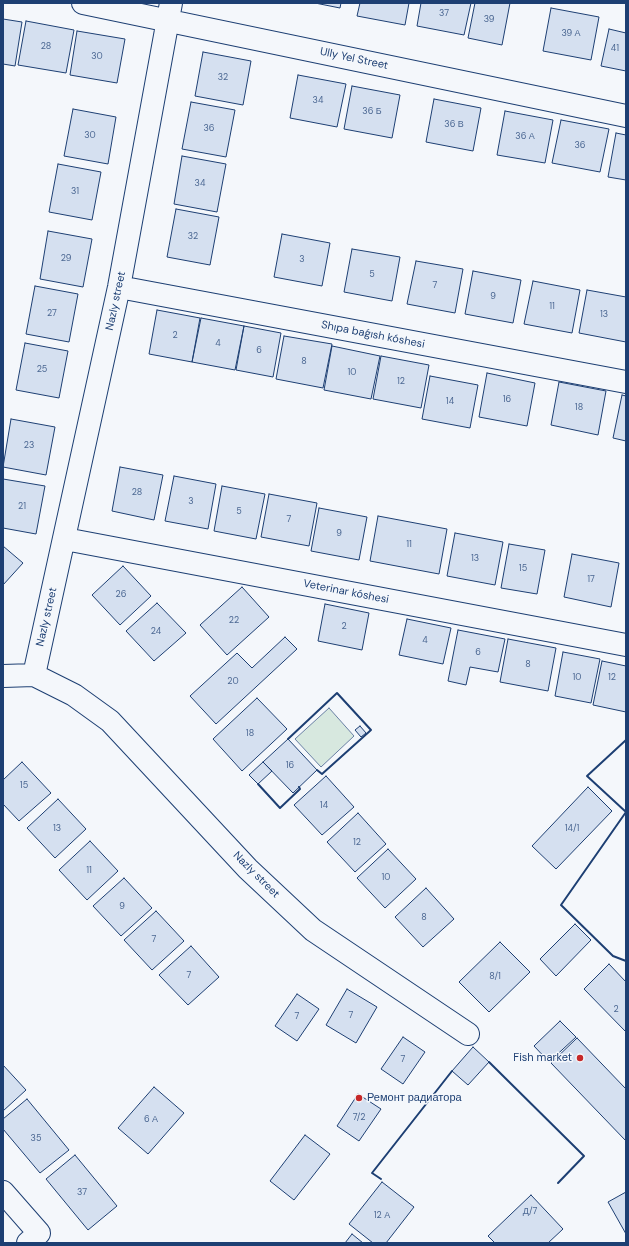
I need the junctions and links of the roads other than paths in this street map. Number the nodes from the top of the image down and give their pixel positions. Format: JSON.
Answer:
{"nodes":[{"id":1,"x":83,"y":3,"type":"edge"},
{"id":2,"x":169,"y":12,"type":"edge"},
{"id":3,"x":626,"y":116,"type":"edge"},
{"id":4,"x":119,"y":287,"type":"junction"},
{"id":5,"x":626,"y":382,"type":"edge"},
{"id":6,"x":65,"y":539,"type":"junction"},
{"id":7,"x":626,"y":645,"type":"edge"},
{"id":8,"x":34,"y":675,"type":"junction"},
{"id":9,"x":3,"y":676,"type":"edge"},
{"id":10,"x":468,"y":1034,"type":"dead end"},
{"id":11,"x":3,"y":1192,"type":"edge"},
{"id":12,"x":34,"y":1238,"type":"edge"}],
"edges":[{"from":1,"to":2,"type":"street","name":"Ully Yel Street"},
{"from":2,"to":3,"type":"street","name":"Ully Yel Street"},
{"from":2,"to":4,"type":"street","name":"Nazly street"},
{"from":4,"to":5,"type":"street","name":"Shıpa baǵısh kóshesi"},
{"from":4,"to":6,"type":"street","name":"Nazly street"},
{"from":6,"to":7,"type":"street","name":"Veterinar kóshesi"},
{"from":6,"to":8,"type":"street","name":"Nazly street"},
{"from":8,"to":9,"type":"street"},
{"from":8,"to":10,"type":"street","name":"Nazly street"},
{"from":11,"to":12,"type":"street"}]}
